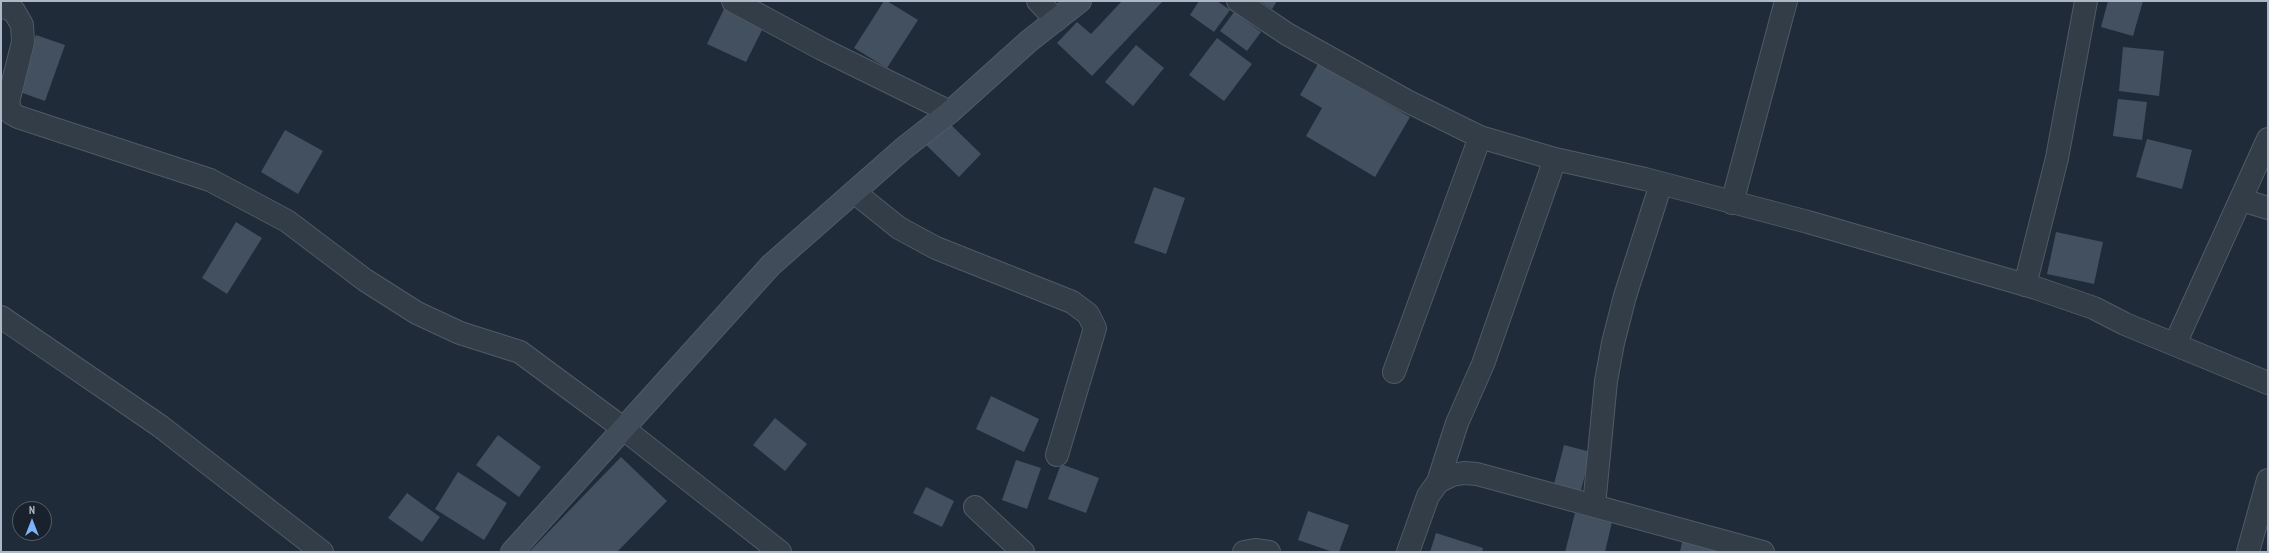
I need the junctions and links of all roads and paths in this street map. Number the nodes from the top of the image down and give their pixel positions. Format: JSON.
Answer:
{"nodes":[{"id":1,"x":733,"y":1,"type":"edge"},
{"id":2,"x":1038,"y":1,"type":"edge"},
{"id":3,"x":1080,"y":1,"type":"edge"},
{"id":4,"x":1238,"y":1,"type":"edge"},
{"id":5,"x":1786,"y":1,"type":"edge"},
{"id":6,"x":2086,"y":1,"type":"edge"},
{"id":7,"x":1,"y":6,"type":"edge"},
{"id":8,"x":1056,"y":20,"type":"junction"},
{"id":9,"x":950,"y":112,"type":"junction"},
{"id":10,"x":1480,"y":137,"type":"junction"},
{"id":11,"x":2268,"y":139,"type":"edge"},
{"id":12,"x":1556,"y":159,"type":"junction"},
{"id":13,"x":1662,"y":184,"type":"junction"},
{"id":14,"x":854,"y":192,"type":"junction"},
{"id":15,"x":2242,"y":200,"type":"junction"},
{"id":16,"x":1732,"y":203,"type":"junction"},
{"id":17,"x":2268,"y":208,"type":"edge"},
{"id":18,"x":2025,"y":285,"type":"junction"},
{"id":19,"x":1,"y":317,"type":"edge"},
{"id":20,"x":2175,"y":344,"type":"junction"},
{"id":21,"x":1394,"y":372,"type":"dead end"},
{"id":22,"x":2268,"y":383,"type":"edge"},
{"id":23,"x":624,"y":429,"type":"junction"},
{"id":24,"x":1057,"y":455,"type":"dead end"},
{"id":25,"x":2268,"y":480,"type":"edge"},
{"id":26,"x":1438,"y":482,"type":"junction"},
{"id":27,"x":1594,"y":506,"type":"junction"},
{"id":28,"x":975,"y":507,"type":"dead end"},
{"id":29,"x":2261,"y":532,"type":"edge"},
{"id":30,"x":322,"y":552,"type":"edge"},
{"id":31,"x":512,"y":552,"type":"edge"},
{"id":32,"x":780,"y":552,"type":"edge"},
{"id":33,"x":1023,"y":552,"type":"edge"},
{"id":34,"x":1244,"y":552,"type":"edge"},
{"id":35,"x":1269,"y":552,"type":"edge"},
{"id":36,"x":1408,"y":552,"type":"edge"},
{"id":37,"x":1763,"y":552,"type":"edge"},
{"id":38,"x":2248,"y":552,"type":"edge"}],
"edges":[{"from":1,"to":9,"type":"street"},
{"from":2,"to":8,"type":"street"},
{"from":3,"to":8,"type":"street"},
{"from":4,"to":10,"type":"street"},
{"from":5,"to":16,"type":"street"},
{"from":6,"to":18,"type":"street"},
{"from":7,"to":23,"type":"street"},
{"from":8,"to":9,"type":"street"},
{"from":9,"to":14,"type":"street"},
{"from":10,"to":12,"type":"street"},
{"from":10,"to":21,"type":"street"},
{"from":11,"to":15,"type":"street"},
{"from":12,"to":13,"type":"street"},
{"from":12,"to":26,"type":"street"},
{"from":13,"to":16,"type":"street"},
{"from":13,"to":27,"type":"street"},
{"from":14,"to":23,"type":"street"},
{"from":14,"to":24,"type":"street"},
{"from":15,"to":17,"type":"street"},
{"from":15,"to":20,"type":"street"},
{"from":16,"to":18,"type":"street"},
{"from":18,"to":20,"type":"street"},
{"from":19,"to":30,"type":"street"},
{"from":20,"to":22,"type":"street"},
{"from":23,"to":31,"type":"street"},
{"from":23,"to":32,"type":"street"},
{"from":25,"to":29,"type":"street"},
{"from":26,"to":27,"type":"street"},
{"from":26,"to":36,"type":"street"},
{"from":27,"to":37,"type":"street"},
{"from":28,"to":33,"type":"street"},
{"from":29,"to":38,"type":"street"},
{"from":34,"to":35,"type":"street"}]}
